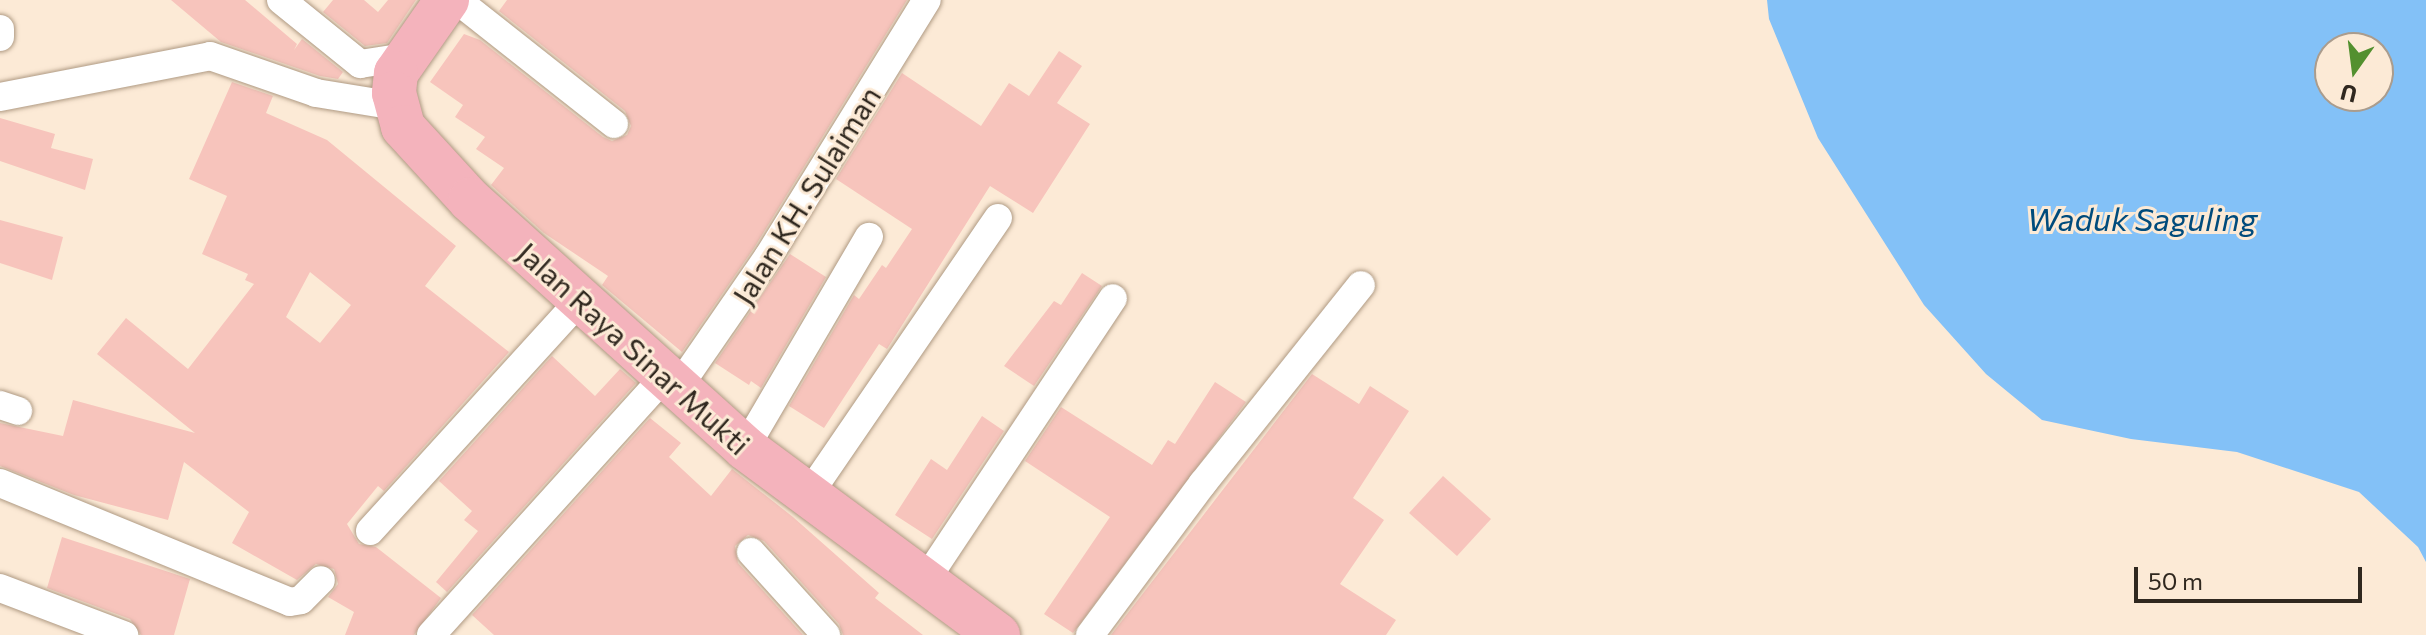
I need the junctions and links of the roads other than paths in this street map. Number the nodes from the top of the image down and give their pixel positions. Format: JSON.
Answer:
{"nodes":[{"id":1,"x":281,"y":0,"type":"edge"},
{"id":2,"x":447,"y":0,"type":"edge"},
{"id":3,"x":457,"y":0,"type":"edge"},
{"id":4,"x":927,"y":0,"type":"edge"},
{"id":5,"x":0,"y":29,"type":"edge"},
{"id":6,"x":0,"y":37,"type":"edge"},
{"id":7,"x":406,"y":57,"type":"junction"},
{"id":8,"x":0,"y":97,"type":"edge"},
{"id":9,"x":396,"y":106,"type":"junction"},
{"id":10,"x":614,"y":124,"type":"dead end"},
{"id":11,"x":998,"y":218,"type":"dead end"},
{"id":12,"x":869,"y":237,"type":"dead end"},
{"id":13,"x":1361,"y":285,"type":"dead end"},
{"id":14,"x":1113,"y":298,"type":"dead end"},
{"id":15,"x":579,"y":301,"type":"junction"},
{"id":16,"x":672,"y":380,"type":"junction"},
{"id":17,"x":745,"y":448,"type":"junction"},
{"id":18,"x":0,"y":483,"type":"edge"},
{"id":19,"x":807,"y":497,"type":"junction"},
{"id":20,"x":370,"y":531,"type":"dead end"},
{"id":21,"x":751,"y":552,"type":"dead end"},
{"id":22,"x":321,"y":580,"type":"dead end"},
{"id":23,"x":923,"y":584,"type":"junction"},
{"id":24,"x":0,"y":588,"type":"edge"},
{"id":25,"x":124,"y":635,"type":"edge"},
{"id":26,"x":431,"y":635,"type":"edge"},
{"id":27,"x":826,"y":635,"type":"edge"},
{"id":28,"x":998,"y":635,"type":"edge"},
{"id":29,"x":1090,"y":635,"type":"edge"}],
"edges":[{"from":1,"to":7,"type":"street"},
{"from":2,"to":7,"type":"highway"},
{"from":3,"to":10,"type":"street"},
{"from":4,"to":16,"type":"street","name":"Jalan KH. Sulaiman"},
{"from":5,"to":6,"type":"street"},
{"from":7,"to":9,"type":"highway"},
{"from":8,"to":9,"type":"street"},
{"from":9,"to":15,"type":"highway","name":"Jalan Raya Sinar Mukti"},
{"from":11,"to":19,"type":"street"},
{"from":12,"to":17,"type":"street"},
{"from":13,"to":29,"type":"street"},
{"from":14,"to":23,"type":"street"},
{"from":15,"to":16,"type":"highway","name":"Jalan Raya Sinar Mukti"},
{"from":15,"to":20,"type":"street"},
{"from":16,"to":17,"type":"highway","name":"Jalan Raya Sinar Mukti"},
{"from":16,"to":26,"type":"street","name":"Jalan KH. Sulaiman"},
{"from":17,"to":19,"type":"highway","name":"Jalan Raya Sinar Mukti"},
{"from":18,"to":22,"type":"street"},
{"from":19,"to":23,"type":"highway","name":"Jalan Raya Sinar Mukti"},
{"from":21,"to":27,"type":"street"},
{"from":23,"to":28,"type":"highway","name":"Jalan Raya Sinar Mukti"},
{"from":24,"to":25,"type":"street"}]}
